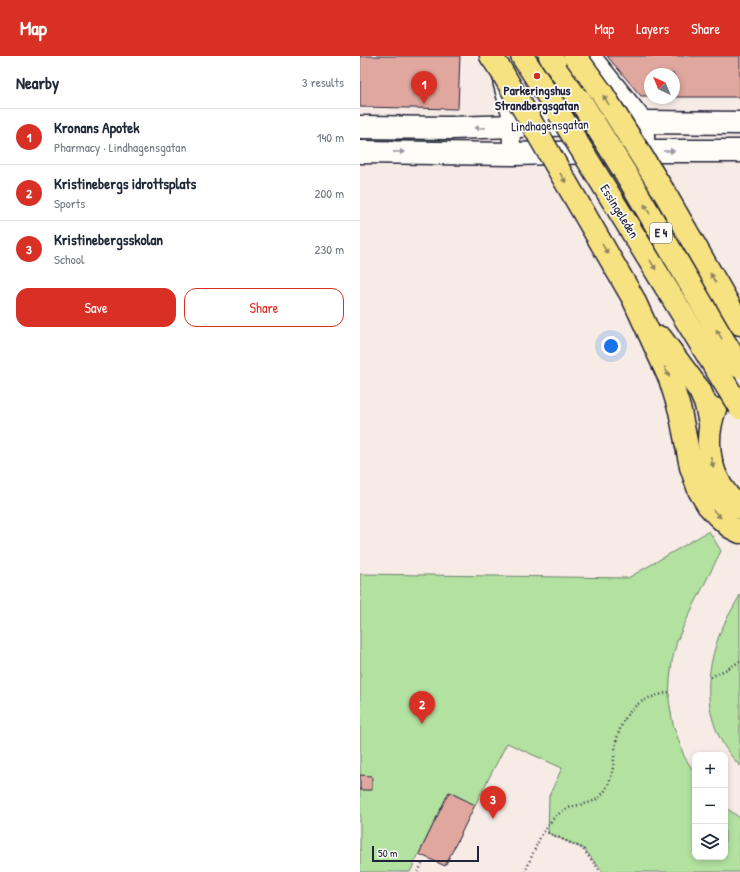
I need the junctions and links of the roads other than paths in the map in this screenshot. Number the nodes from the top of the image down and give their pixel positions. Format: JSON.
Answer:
{"nodes":[{"id":1,"x":490,"y":56,"type":"edge"},
{"id":2,"x":522,"y":56,"type":"edge"},
{"id":3,"x":550,"y":56,"type":"edge"},
{"id":4,"x":575,"y":56,"type":"edge"},
{"id":5,"x":592,"y":56,"type":"edge"},
{"id":6,"x":645,"y":122,"type":"junction"},
{"id":7,"x":740,"y":123,"type":"edge"},
{"id":8,"x":360,"y":127,"type":"edge"},
{"id":9,"x":510,"y":127,"type":"junction"},
{"id":10,"x":646,"y":151,"type":"junction"},
{"id":11,"x":740,"y":151,"type":"edge"},
{"id":12,"x":360,"y":152,"type":"edge"},
{"id":13,"x":512,"y":154,"type":"junction"},
{"id":14,"x":633,"y":298,"type":"junction"},
{"id":15,"x":740,"y":324,"type":"edge"},
{"id":16,"x":740,"y":367,"type":"edge"},
{"id":17,"x":740,"y":387,"type":"edge"},
{"id":18,"x":740,"y":408,"type":"edge"},
{"id":19,"x":710,"y":423,"type":"junction"},
{"id":20,"x":740,"y":508,"type":"edge"},
{"id":21,"x":740,"y":532,"type":"edge"}],
"edges":[{"from":1,"to":9,"type":"street"},
{"from":1,"to":14,"type":"highway","one_way":true,"bridge":true},
{"from":2,"to":18,"type":"highway","name":"Essingeleden","number":"E 4","one_way":true,"bridge":true},
{"from":16,"to":3,"type":"highway","name":"Essingeleden","number":"E 4","one_way":true,"bridge":true},
{"from":15,"to":4,"type":"highway","one_way":true,"bridge":true},
{"from":5,"to":6,"type":"street"},
{"from":6,"to":7,"type":"street","name":"Lindhagensgatan"},
{"from":6,"to":9,"type":"street","name":"Lindhagensgatan"},
{"from":6,"to":10,"type":"street"},
{"from":9,"to":8,"type":"street","name":"Lindhagensgatan","one_way":true},
{"from":9,"to":13,"type":"street"},
{"from":10,"to":11,"type":"street","one_way":true},
{"from":10,"to":13,"type":"street"},
{"from":12,"to":13,"type":"street","one_way":true},
{"from":14,"to":19,"type":"highway"},
{"from":14,"to":21,"type":"highway","one_way":true},
{"from":17,"to":19,"type":"highway"},
{"from":19,"to":20,"type":"highway","one_way":true}]}
